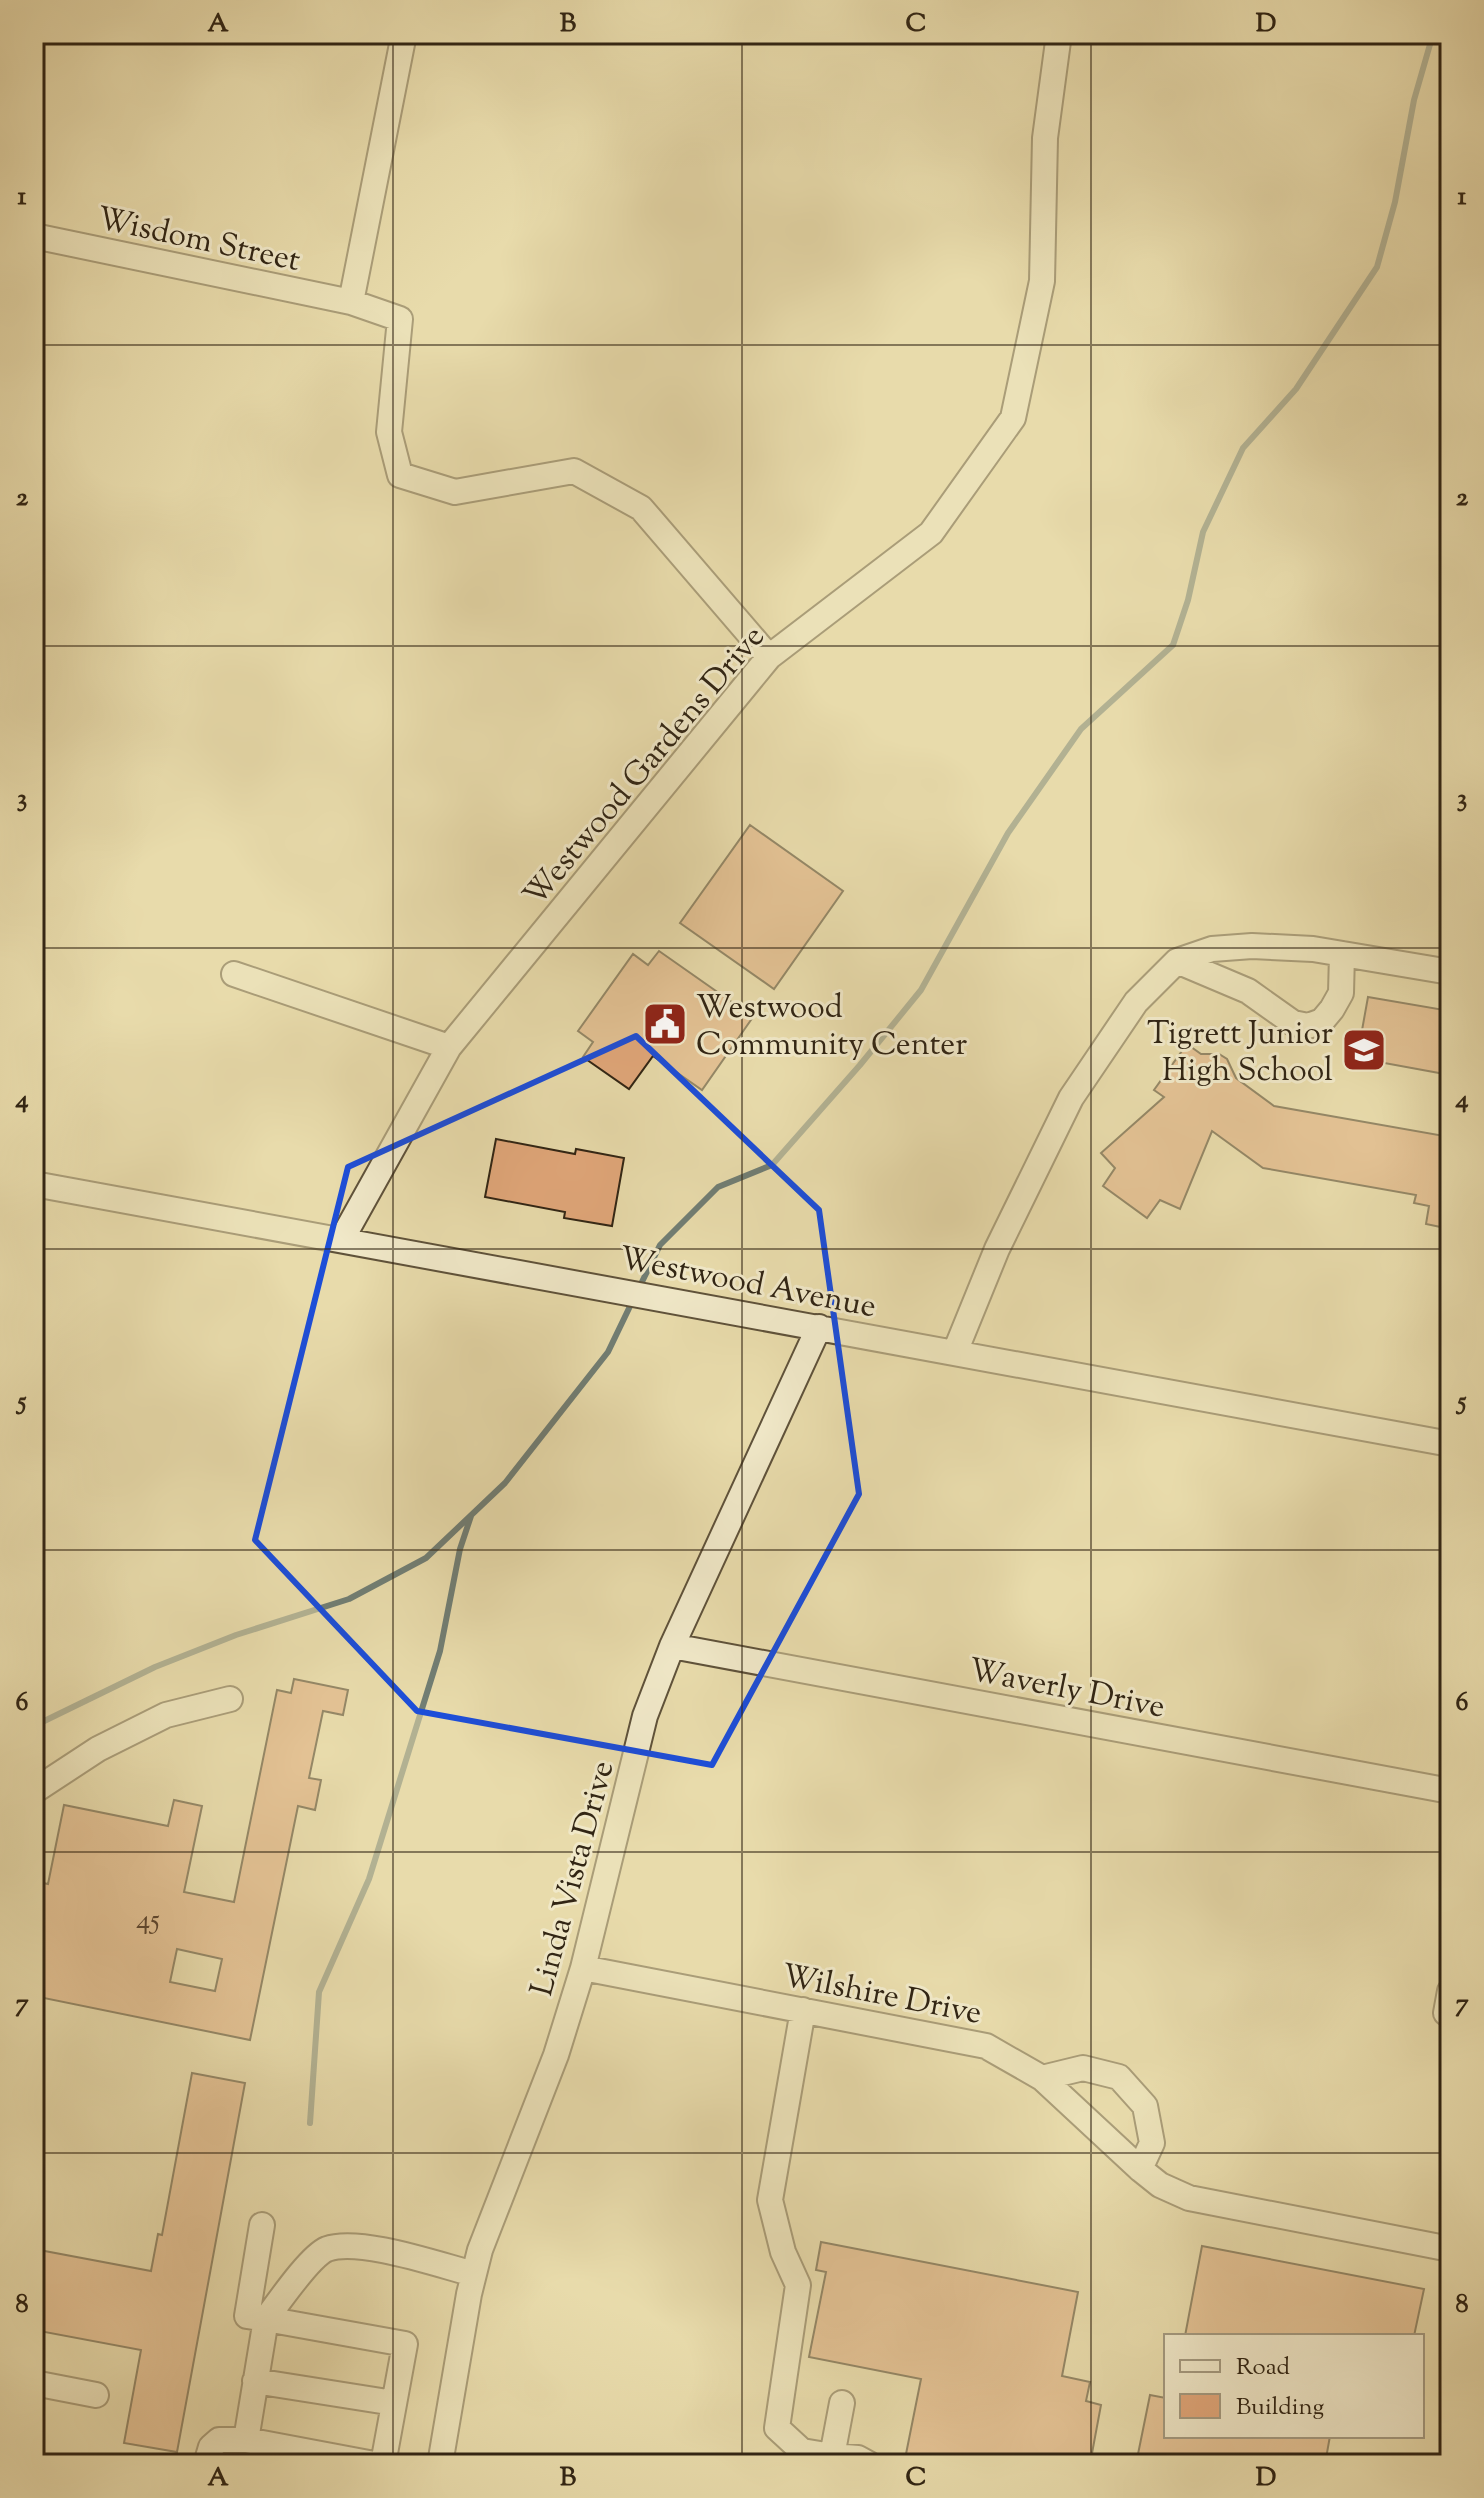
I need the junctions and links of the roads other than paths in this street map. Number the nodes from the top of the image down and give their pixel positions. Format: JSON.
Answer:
{"nodes":[{"id":1,"x":404,"y":34,"type":"edge"},
{"id":2,"x":1059,"y":34,"type":"edge"},
{"id":3,"x":34,"y":236,"type":"edge"},
{"id":4,"x":351,"y":302,"type":"junction"},
{"id":5,"x":769,"y":657,"type":"junction"},
{"id":6,"x":1342,"y":954,"type":"junction"},
{"id":7,"x":1177,"y":961,"type":"junction"},
{"id":8,"x":1450,"y":972,"type":"edge"},
{"id":9,"x":234,"y":974,"type":"dead end"},
{"id":10,"x":449,"y":1047,"type":"junction"},
{"id":11,"x":34,"y":1184,"type":"edge"},
{"id":12,"x":342,"y":1239,"type":"junction"},
{"id":13,"x":819,"y":1327,"type":"junction"},
{"id":14,"x":955,"y":1352,"type":"junction"},
{"id":15,"x":1450,"y":1444,"type":"edge"},
{"id":16,"x":672,"y":1646,"type":"junction"},
{"id":17,"x":230,"y":1699,"type":"dead end"},
{"id":18,"x":34,"y":1791,"type":"edge"},
{"id":19,"x":1450,"y":1791,"type":"edge"},
{"id":20,"x":583,"y":1968,"type":"junction"},
{"id":21,"x":803,"y":2010,"type":"junction"},
{"id":22,"x":1042,"y":2078,"type":"junction"},
{"id":23,"x":1140,"y":2169,"type":"junction"},
{"id":24,"x":262,"y":2225,"type":"dead end"},
{"id":25,"x":1450,"y":2249,"type":"edge"},
{"id":26,"x":474,"y":2274,"type":"junction"},
{"id":27,"x":266,"y":2319,"type":"junction"},
{"id":28,"x":255,"y":2381,"type":"junction"},
{"id":29,"x":34,"y":2383,"type":"edge"},
{"id":30,"x":96,"y":2395,"type":"dead end"},
{"id":31,"x":394,"y":2403,"type":"junction"},
{"id":32,"x":842,"y":2403,"type":"dead end"},
{"id":33,"x":246,"y":2440,"type":"junction"},
{"id":34,"x":832,"y":2460,"type":"edge"},
{"id":35,"x":206,"y":2464,"type":"edge"},
{"id":36,"x":374,"y":2464,"type":"edge"},
{"id":37,"x":383,"y":2464,"type":"edge"},
{"id":38,"x":440,"y":2464,"type":"edge"},
{"id":39,"x":869,"y":2464,"type":"edge"}],
"edges":[{"from":1,"to":4,"type":"street"},
{"from":2,"to":5,"type":"street","name":"Westwood Gardens Drive"},
{"from":3,"to":4,"type":"street","name":"Wisdom Street"},
{"from":4,"to":5,"type":"street","name":"Wisdom Street"},
{"from":5,"to":10,"type":"street","name":"Westwood Gardens Drive"},
{"from":6,"to":7,"type":"street"},
{"from":6,"to":7,"type":"street"},
{"from":6,"to":8,"type":"street"},
{"from":7,"to":14,"type":"street"},
{"from":9,"to":10,"type":"street"},
{"from":10,"to":12,"type":"street","name":"Westwood Gardens Drive"},
{"from":11,"to":12,"type":"street","name":"Westwood Avenue"},
{"from":12,"to":13,"type":"street","name":"Westwood Avenue"},
{"from":13,"to":14,"type":"street","name":"Westwood Avenue"},
{"from":13,"to":16,"type":"street","name":"Linda Vista Drive"},
{"from":14,"to":15,"type":"street","name":"Westwood Avenue"},
{"from":16,"to":19,"type":"street","name":"Waverly Drive"},
{"from":16,"to":20,"type":"street","name":"Linda Vista Drive"},
{"from":17,"to":18,"type":"street"},
{"from":20,"to":21,"type":"street","name":"Wilshire Drive"},
{"from":20,"to":26,"type":"street","name":"Linda Vista Drive"},
{"from":21,"to":22,"type":"street","name":"Wilshire Drive"},
{"from":21,"to":34,"type":"street"},
{"from":22,"to":23,"type":"street","name":"Wilshire Drive"},
{"from":22,"to":23,"type":"street"},
{"from":23,"to":25,"type":"street","name":"Wilshire Drive"},
{"from":24,"to":27,"type":"street"},
{"from":26,"to":27,"type":"street"},
{"from":26,"to":38,"type":"street","name":"Linda Vista Drive"},
{"from":27,"to":28,"type":"street"},
{"from":27,"to":31,"type":"street"},
{"from":28,"to":31,"type":"street"},
{"from":28,"to":33,"type":"street"},
{"from":29,"to":30,"type":"street"},
{"from":31,"to":37,"type":"street"},
{"from":32,"to":34,"type":"street"},
{"from":33,"to":35,"type":"street"},
{"from":33,"to":36,"type":"street"},
{"from":34,"to":39,"type":"street"}]}
